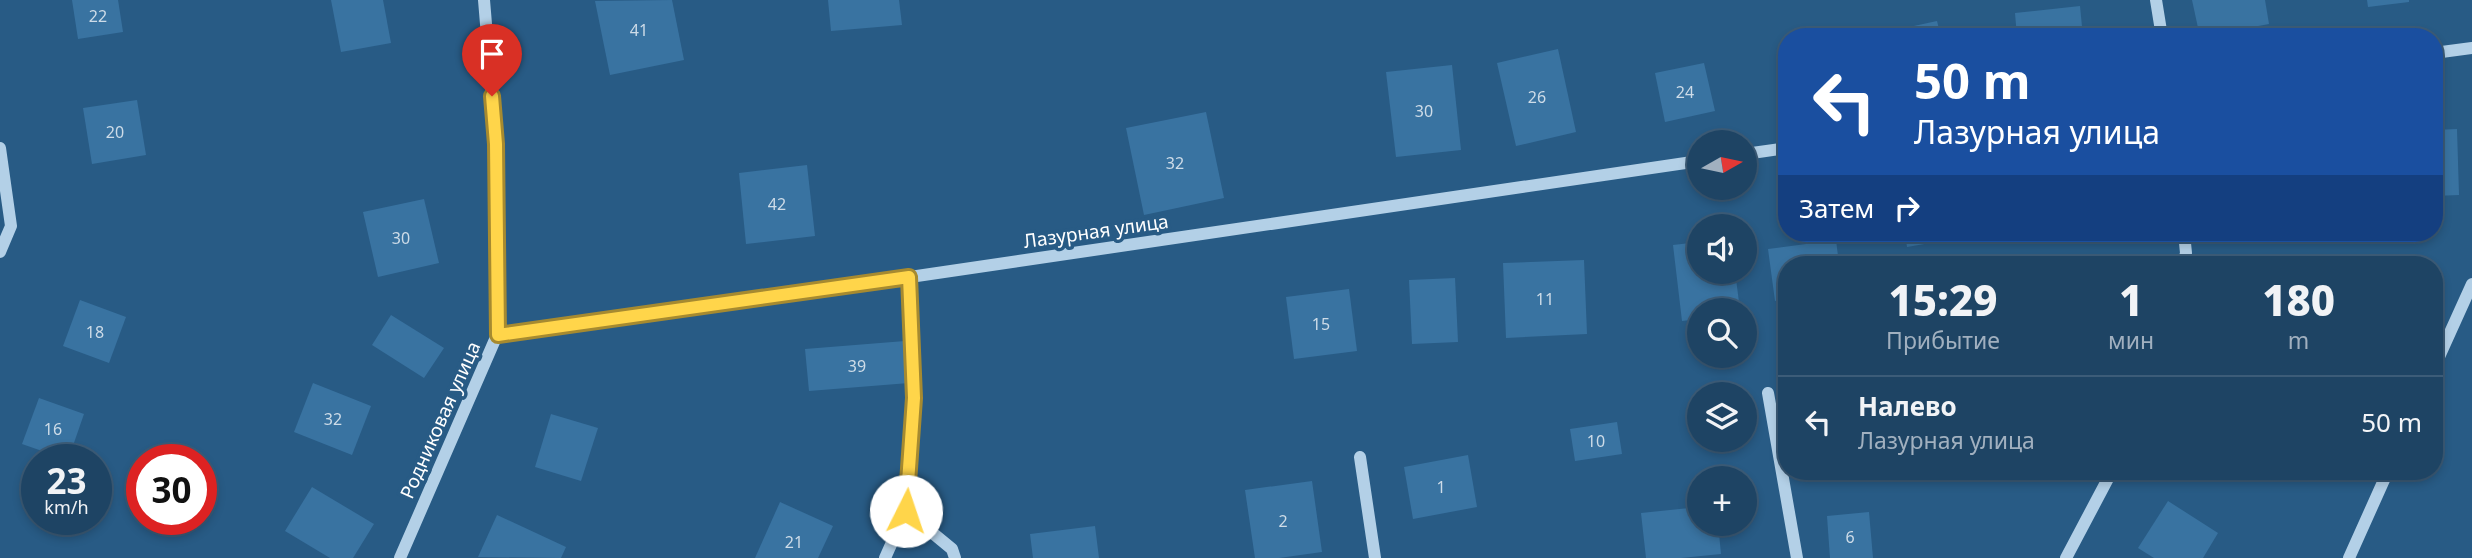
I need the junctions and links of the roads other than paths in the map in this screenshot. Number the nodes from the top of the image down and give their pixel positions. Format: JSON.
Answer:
{"nodes":[{"id":1,"x":484,"y":0,"type":"edge"},
{"id":2,"x":2156,"y":0,"type":"edge"},
{"id":3,"x":2161,"y":28,"type":"edge"},
{"id":4,"x":2472,"y":48,"type":"edge"},
{"id":5,"x":2443,"y":52,"type":"edge"},
{"id":6,"x":0,"y":148,"type":"edge"},
{"id":7,"x":1778,"y":150,"type":"edge"},
{"id":8,"x":1757,"y":153,"type":"edge"},
{"id":9,"x":1687,"y":163,"type":"edge"},
{"id":10,"x":0,"y":252,"type":"edge"},
{"id":11,"x":909,"y":277,"type":"junction"},
{"id":12,"x":2472,"y":284,"type":"edge"},
{"id":13,"x":498,"y":335,"type":"junction"},
{"id":14,"x":2443,"y":348,"type":"edge"},
{"id":15,"x":1768,"y":393,"type":"dead end"},
{"id":16,"x":1778,"y":450,"type":"edge"},
{"id":17,"x":1360,"y":457,"type":"dead end"},
{"id":18,"x":1783,"y":480,"type":"edge"},
{"id":19,"x":2107,"y":480,"type":"edge"},
{"id":20,"x":2384,"y":480,"type":"edge"},
{"id":21,"x":906,"y":511,"type":"junction"},
{"id":22,"x":400,"y":558,"type":"edge"},
{"id":23,"x":885,"y":558,"type":"edge"},
{"id":24,"x":955,"y":558,"type":"edge"},
{"id":25,"x":1374,"y":558,"type":"edge"},
{"id":26,"x":1797,"y":558,"type":"edge"},
{"id":27,"x":2066,"y":558,"type":"edge"},
{"id":28,"x":2349,"y":558,"type":"edge"}],
"edges":[{"from":1,"to":13,"type":"street","name":"Родниковая улица"},
{"from":2,"to":3,"type":"street"},
{"from":4,"to":5,"type":"street"},
{"from":6,"to":10,"type":"street"},
{"from":7,"to":8,"type":"street"},
{"from":9,"to":11,"type":"street","name":"Лазурная улица"},
{"from":11,"to":13,"type":"street","name":"Лазурная улица"},
{"from":11,"to":21,"type":"street"},
{"from":12,"to":14,"type":"street"},
{"from":13,"to":22,"type":"street","name":"Родниковая улица"},
{"from":15,"to":16,"type":"street"},
{"from":17,"to":25,"type":"street"},
{"from":18,"to":26,"type":"street"},
{"from":19,"to":27,"type":"street"},
{"from":20,"to":28,"type":"street"},
{"from":21,"to":23,"type":"street"},
{"from":21,"to":24,"type":"street"}]}
